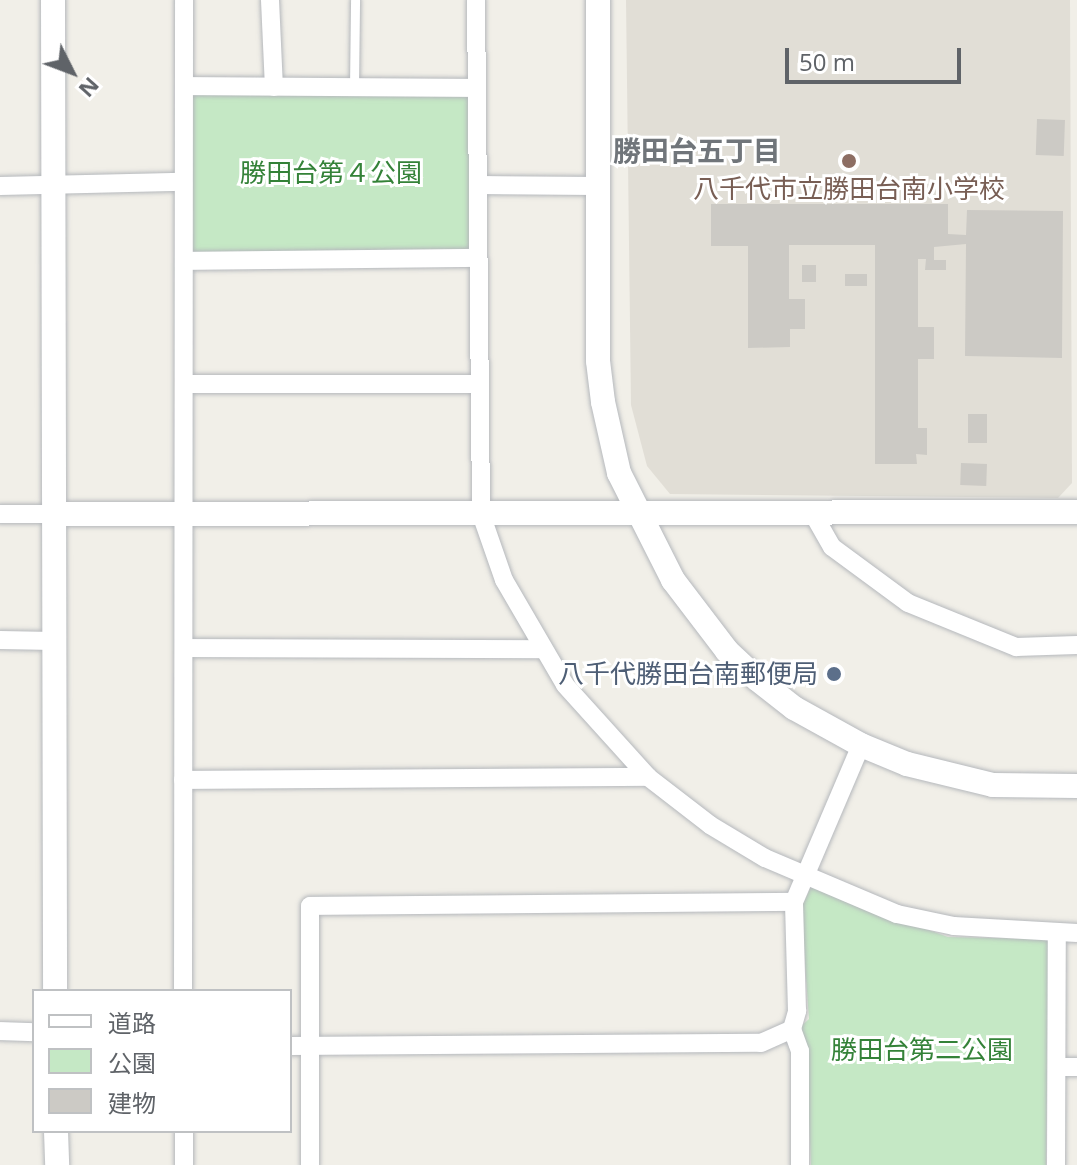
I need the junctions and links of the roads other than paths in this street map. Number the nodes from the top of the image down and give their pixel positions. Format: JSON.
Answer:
{"nodes":[{"id":1,"x":53,"y":0,"type":"edge"},
{"id":2,"x":184,"y":0,"type":"edge"},
{"id":3,"x":270,"y":0,"type":"edge"},
{"id":4,"x":355,"y":0,"type":"edge"},
{"id":5,"x":476,"y":0,"type":"edge"},
{"id":6,"x":598,"y":0,"type":"edge"},
{"id":7,"x":184,"y":86,"type":"junction"},
{"id":8,"x":274,"y":87,"type":"junction"},
{"id":9,"x":354,"y":87,"type":"junction"},
{"id":10,"x":476,"y":88,"type":"junction"},
{"id":11,"x":183,"y":182,"type":"junction"},
{"id":12,"x":480,"y":185,"type":"junction"},
{"id":13,"x":0,"y":186,"type":"edge"},
{"id":14,"x":50,"y":186,"type":"junction"},
{"id":15,"x":596,"y":186,"type":"junction"},
{"id":16,"x":478,"y":258,"type":"junction"},
{"id":17,"x":184,"y":261,"type":"junction"},
{"id":18,"x":184,"y":384,"type":"junction"},
{"id":19,"x":479,"y":384,"type":"junction"},
{"id":20,"x":635,"y":511,"type":"junction"},
{"id":21,"x":183,"y":512,"type":"junction"},
{"id":22,"x":812,"y":512,"type":"junction"},
{"id":23,"x":1077,"y":512,"type":"edge"},
{"id":24,"x":0,"y":514,"type":"edge"},
{"id":25,"x":53,"y":514,"type":"junction"},
{"id":26,"x":481,"y":514,"type":"junction"},
{"id":27,"x":0,"y":640,"type":"edge"},
{"id":28,"x":54,"y":641,"type":"junction"},
{"id":29,"x":1077,"y":645,"type":"edge"},
{"id":30,"x":184,"y":648,"type":"junction"},
{"id":31,"x":543,"y":649,"type":"junction"},
{"id":32,"x":861,"y":745,"type":"junction"},
{"id":33,"x":648,"y":777,"type":"junction"},
{"id":34,"x":183,"y":780,"type":"junction"},
{"id":35,"x":1077,"y":786,"type":"edge"},
{"id":36,"x":803,"y":874,"type":"junction"},
{"id":37,"x":794,"y":902,"type":"junction"},
{"id":38,"x":1057,"y":933,"type":"junction"},
{"id":39,"x":1077,"y":933,"type":"edge"},
{"id":40,"x":55,"y":989,"type":"edge"},
{"id":41,"x":183,"y":989,"type":"edge"},
{"id":42,"x":792,"y":1029,"type":"junction"},
{"id":43,"x":0,"y":1031,"type":"edge"},
{"id":44,"x":32,"y":1032,"type":"edge"},
{"id":45,"x":292,"y":1046,"type":"edge"},
{"id":46,"x":310,"y":1047,"type":"junction"},
{"id":47,"x":1057,"y":1067,"type":"junction"},
{"id":48,"x":1077,"y":1067,"type":"edge"},
{"id":49,"x":56,"y":1133,"type":"edge"},
{"id":50,"x":184,"y":1133,"type":"edge"},
{"id":51,"x":57,"y":1165,"type":"edge"},
{"id":52,"x":184,"y":1165,"type":"edge"},
{"id":53,"x":310,"y":1165,"type":"edge"},
{"id":54,"x":800,"y":1165,"type":"edge"},
{"id":55,"x":1056,"y":1165,"type":"edge"}],
"edges":[{"from":1,"to":14,"type":"street"},
{"from":2,"to":7,"type":"street"},
{"from":3,"to":8,"type":"street"},
{"from":4,"to":9,"type":"lane"},
{"from":5,"to":10,"type":"street"},
{"from":6,"to":15,"type":"street"},
{"from":7,"to":8,"type":"street"},
{"from":7,"to":11,"type":"street"},
{"from":8,"to":9,"type":"street"},
{"from":9,"to":10,"type":"street"},
{"from":10,"to":12,"type":"street"},
{"from":11,"to":14,"type":"street"},
{"from":11,"to":17,"type":"street"},
{"from":12,"to":15,"type":"street"},
{"from":12,"to":16,"type":"street"},
{"from":13,"to":14,"type":"street"},
{"from":14,"to":25,"type":"street"},
{"from":15,"to":20,"type":"street"},
{"from":16,"to":17,"type":"street"},
{"from":16,"to":19,"type":"street"},
{"from":17,"to":18,"type":"street"},
{"from":18,"to":19,"type":"street"},
{"from":18,"to":21,"type":"street"},
{"from":19,"to":26,"type":"street"},
{"from":20,"to":22,"type":"street"},
{"from":20,"to":26,"type":"street"},
{"from":20,"to":32,"type":"street"},
{"from":21,"to":25,"type":"street"},
{"from":21,"to":26,"type":"street"},
{"from":21,"to":30,"type":"street"},
{"from":22,"to":23,"type":"street"},
{"from":22,"to":29,"type":"street"},
{"from":24,"to":25,"type":"street"},
{"from":25,"to":28,"type":"street"},
{"from":26,"to":31,"type":"street"},
{"from":27,"to":28,"type":"street"},
{"from":28,"to":40,"type":"street"},
{"from":30,"to":31,"type":"street"},
{"from":30,"to":34,"type":"street"},
{"from":31,"to":33,"type":"street"},
{"from":32,"to":35,"type":"street"},
{"from":32,"to":36,"type":"street"},
{"from":33,"to":34,"type":"street"},
{"from":33,"to":36,"type":"street"},
{"from":34,"to":41,"type":"street"},
{"from":36,"to":37,"type":"street"},
{"from":36,"to":38,"type":"street"},
{"from":37,"to":42,"type":"street"},
{"from":37,"to":46,"type":"street"},
{"from":38,"to":39,"type":"street"},
{"from":38,"to":47,"type":"street"},
{"from":42,"to":46,"type":"street"},
{"from":42,"to":54,"type":"street"},
{"from":43,"to":44,"type":"street"},
{"from":45,"to":46,"type":"street"},
{"from":46,"to":53,"type":"street"},
{"from":47,"to":48,"type":"street"},
{"from":47,"to":55,"type":"street"},
{"from":49,"to":51,"type":"street"},
{"from":50,"to":52,"type":"street"}]}
